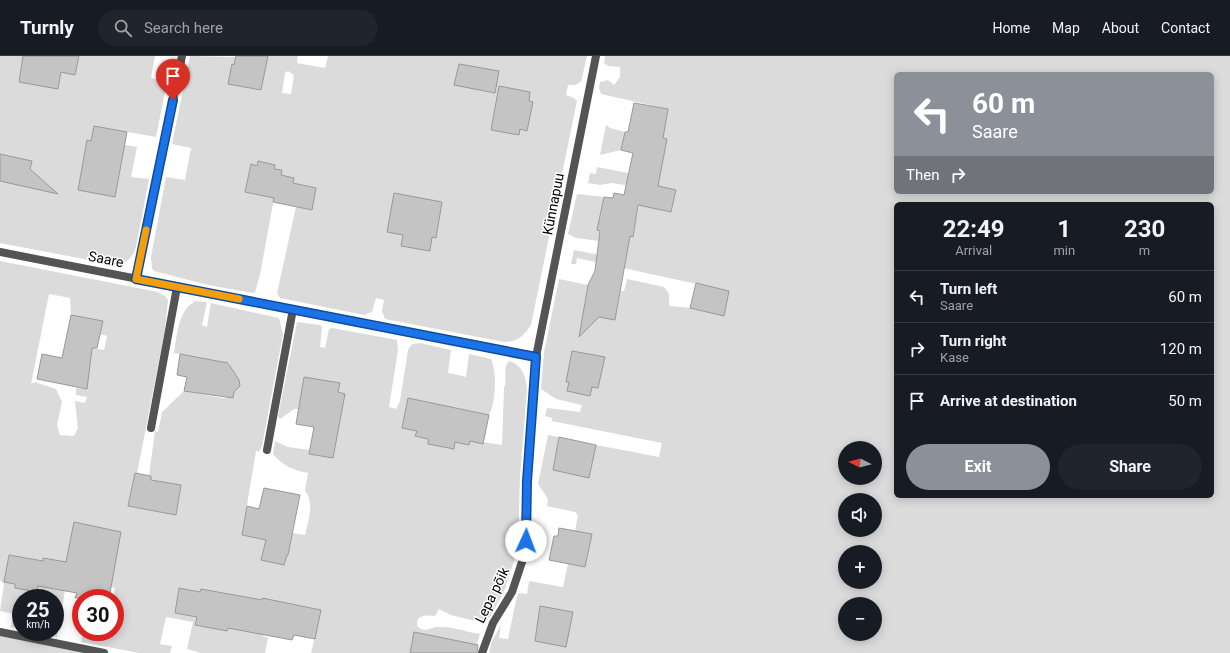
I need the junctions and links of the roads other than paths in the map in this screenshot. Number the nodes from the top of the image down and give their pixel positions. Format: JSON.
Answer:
{"nodes":[{"id":1,"x":182,"y":56,"type":"edge"},
{"id":2,"x":596,"y":56,"type":"edge"},
{"id":3,"x":0,"y":252,"type":"edge"},
{"id":4,"x":136,"y":279,"type":"junction"},
{"id":5,"x":177,"y":287,"type":"junction"},
{"id":6,"x":293,"y":309,"type":"junction"},
{"id":7,"x":536,"y":357,"type":"junction"},
{"id":8,"x":150,"y":428,"type":"dead end"},
{"id":9,"x":266,"y":450,"type":"dead end"},
{"id":10,"x":0,"y":632,"type":"edge"},
{"id":11,"x":104,"y":653,"type":"edge"},
{"id":12,"x":482,"y":653,"type":"edge"}],
"edges":[{"from":1,"to":4,"type":"street"},
{"from":2,"to":7,"type":"street","name":"Künnapuu"},
{"from":3,"to":4,"type":"street","name":"Saare"},
{"from":4,"to":5,"type":"street","name":"Saare"},
{"from":5,"to":6,"type":"street","name":"Saare"},
{"from":5,"to":8,"type":"street"},
{"from":6,"to":7,"type":"street","name":"Saare"},
{"from":6,"to":9,"type":"street"},
{"from":7,"to":12,"type":"street","name":"Lepa põik"},
{"from":10,"to":11,"type":"street"}]}
